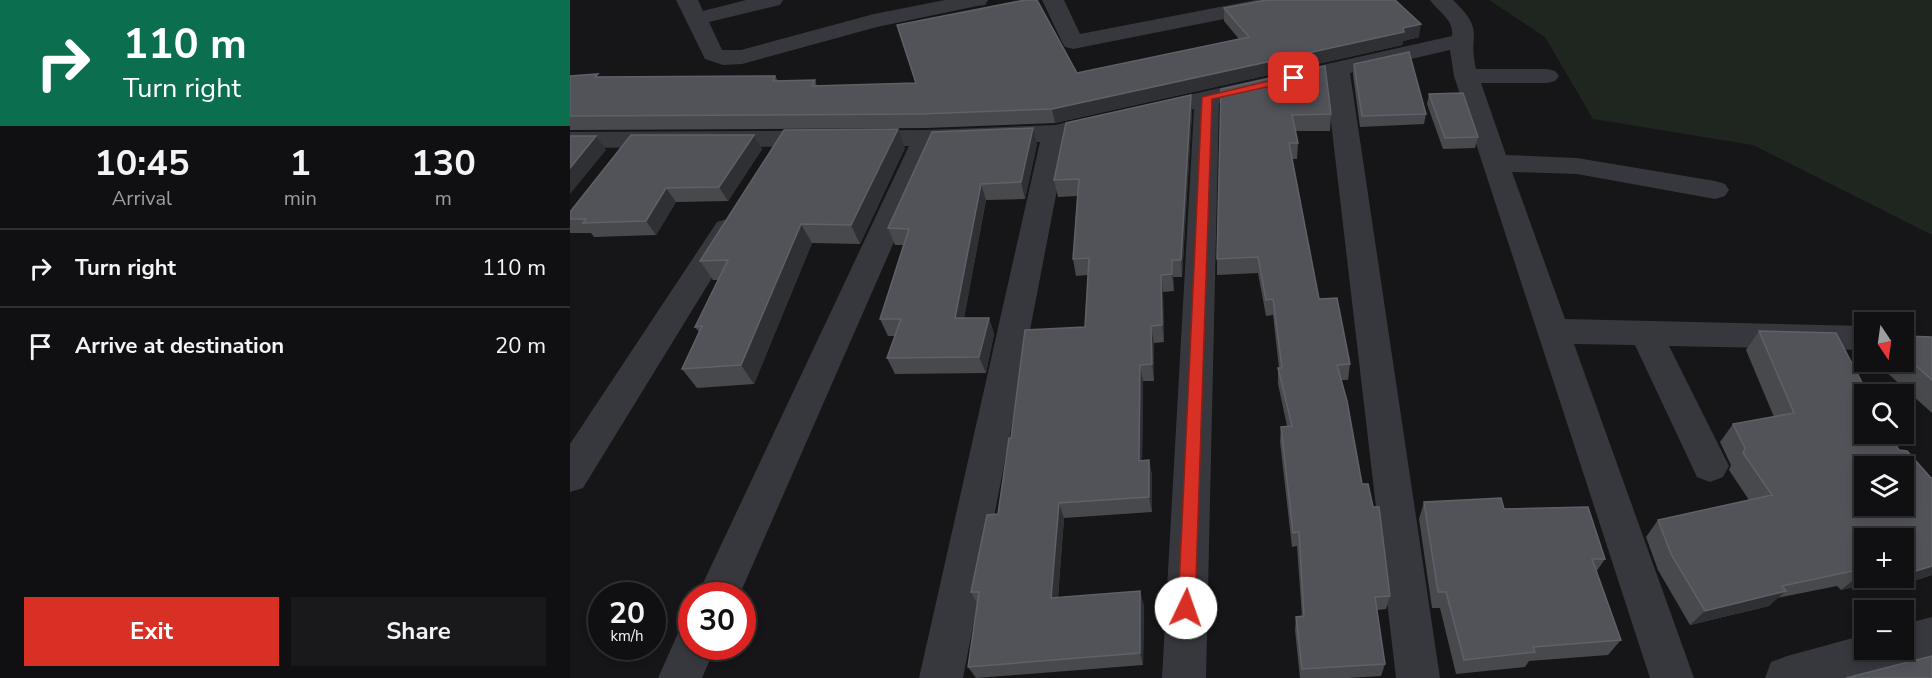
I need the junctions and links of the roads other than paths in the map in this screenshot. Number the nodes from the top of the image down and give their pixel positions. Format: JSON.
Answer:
{"nodes":[{"id":1,"x":772,"y":0,"type":"edge"},
{"id":2,"x":976,"y":0,"type":"edge"},
{"id":3,"x":1053,"y":0,"type":"edge"},
{"id":4,"x":1289,"y":0,"type":"edge"},
{"id":5,"x":1441,"y":0,"type":"edge"},
{"id":6,"x":691,"y":10,"type":"edge"},
{"id":7,"x":1461,"y":41,"type":"junction"},
{"id":8,"x":1337,"y":68,"type":"junction"},
{"id":9,"x":1466,"y":76,"type":"junction"},
{"id":10,"x":1547,"y":76,"type":"dead end"},
{"id":11,"x":1207,"y":97,"type":"junction"},
{"id":12,"x":1055,"y":133,"type":"junction"},
{"id":13,"x":926,"y":138,"type":"junction"},
{"id":14,"x":784,"y":139,"type":"junction"},
{"id":15,"x":570,"y":140,"type":"edge"},
{"id":16,"x":631,"y":140,"type":"junction"},
{"id":17,"x":1497,"y":163,"type":"junction"},
{"id":18,"x":611,"y":166,"type":"edge"},
{"id":19,"x":765,"y":169,"type":"edge"},
{"id":20,"x":1715,"y":190,"type":"dead end"},
{"id":21,"x":740,"y":208,"type":"edge"},
{"id":22,"x":1555,"y":331,"type":"junction"},
{"id":23,"x":1647,"y":334,"type":"junction"},
{"id":24,"x":1848,"y":338,"type":"edge"},
{"id":25,"x":1848,"y":368,"type":"edge"},
{"id":26,"x":1710,"y":466,"type":"dead end"},
{"id":27,"x":570,"y":476,"type":"edge"},
{"id":28,"x":724,"y":582,"type":"edge"},
{"id":29,"x":1932,"y":639,"type":"edge"},
{"id":30,"x":1914,"y":644,"type":"edge"},
{"id":31,"x":688,"y":660,"type":"edge"},
{"id":32,"x":1854,"y":660,"type":"edge"},
{"id":33,"x":680,"y":678,"type":"edge"},
{"id":34,"x":941,"y":678,"type":"edge"},
{"id":35,"x":1184,"y":678,"type":"edge"},
{"id":36,"x":1418,"y":678,"type":"edge"},
{"id":37,"x":1672,"y":678,"type":"edge"},
{"id":38,"x":1787,"y":678,"type":"edge"}],
"edges":[{"from":1,"to":6,"type":"street"},
{"from":2,"to":6,"type":"street"},
{"from":3,"to":4,"type":"street"},
{"from":5,"to":7,"type":"street"},
{"from":7,"to":8,"type":"street"},
{"from":7,"to":9,"type":"street"},
{"from":8,"to":11,"type":"street"},
{"from":8,"to":36,"type":"street"},
{"from":9,"to":10,"type":"street"},
{"from":9,"to":17,"type":"street"},
{"from":11,"to":12,"type":"street"},
{"from":11,"to":35,"type":"street"},
{"from":12,"to":13,"type":"street"},
{"from":12,"to":34,"type":"street"},
{"from":13,"to":14,"type":"street"},
{"from":13,"to":28,"type":"street"},
{"from":14,"to":16,"type":"street"},
{"from":14,"to":19,"type":"street"},
{"from":15,"to":16,"type":"street"},
{"from":16,"to":18,"type":"street"},
{"from":17,"to":20,"type":"street"},
{"from":17,"to":22,"type":"street"},
{"from":21,"to":27,"type":"street"},
{"from":22,"to":23,"type":"street"},
{"from":22,"to":37,"type":"street"},
{"from":23,"to":24,"type":"street"},
{"from":23,"to":26,"type":"street"},
{"from":24,"to":25,"type":"street"},
{"from":29,"to":30,"type":"street"},
{"from":31,"to":33,"type":"street"},
{"from":32,"to":38,"type":"street"}]}
